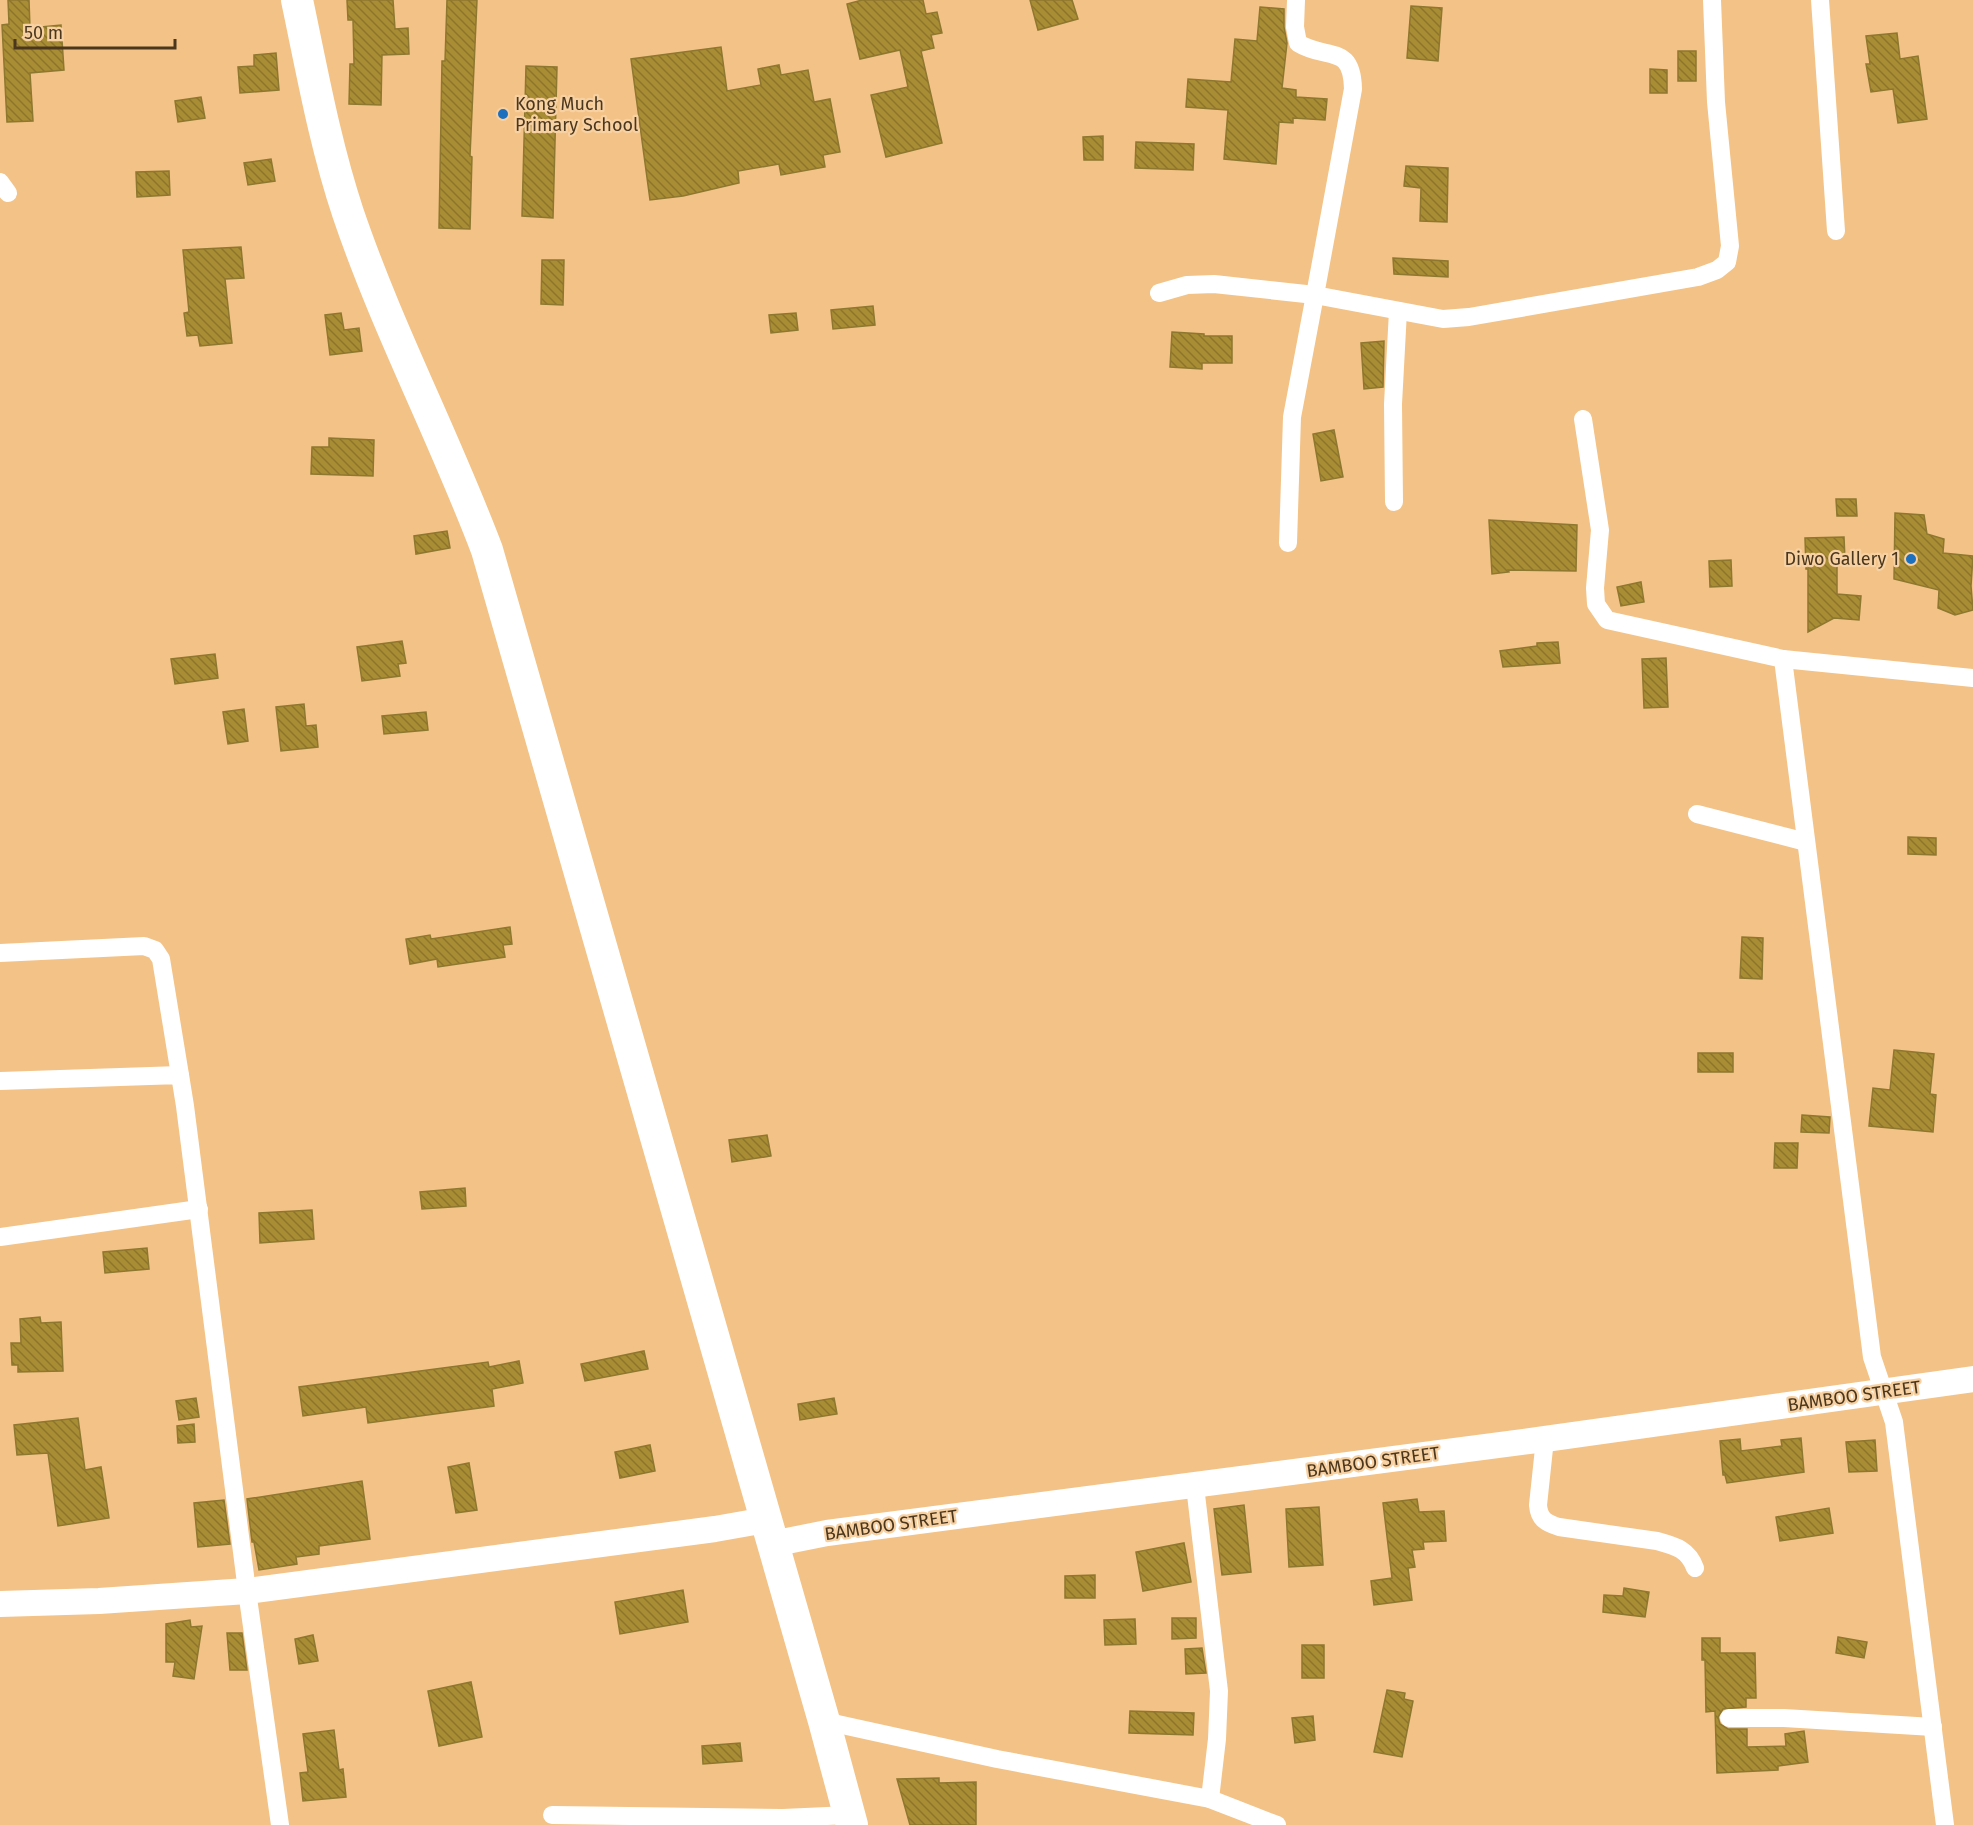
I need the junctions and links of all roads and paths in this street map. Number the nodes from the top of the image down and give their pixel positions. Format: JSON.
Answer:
{"nodes":[{"id":1,"x":297,"y":0,"type":"edge"},
{"id":2,"x":1296,"y":0,"type":"edge"},
{"id":3,"x":1712,"y":0,"type":"edge"},
{"id":4,"x":1820,"y":0,"type":"edge"},
{"id":5,"x":1836,"y":231,"type":"dead end"},
{"id":6,"x":1159,"y":292,"type":"dead end"},
{"id":7,"x":1315,"y":295,"type":"junction"},
{"id":8,"x":1398,"y":311,"type":"junction"},
{"id":9,"x":1582,"y":419,"type":"dead end"},
{"id":10,"x":1394,"y":502,"type":"dead end"},
{"id":11,"x":1288,"y":543,"type":"dead end"},
{"id":12,"x":1783,"y":659,"type":"junction"},
{"id":13,"x":1973,"y":678,"type":"edge"},
{"id":14,"x":1697,"y":814,"type":"dead end"},
{"id":15,"x":1806,"y":842,"type":"junction"},
{"id":16,"x":0,"y":953,"type":"edge"},
{"id":17,"x":180,"y":1075,"type":"junction"},
{"id":18,"x":0,"y":1081,"type":"edge"},
{"id":19,"x":199,"y":1209,"type":"junction"},
{"id":20,"x":0,"y":1237,"type":"edge"},
{"id":21,"x":1973,"y":1379,"type":"edge"},
{"id":22,"x":1883,"y":1392,"type":"junction"},
{"id":23,"x":1545,"y":1439,"type":"junction"},
{"id":24,"x":1195,"y":1486,"type":"junction"},
{"id":25,"x":769,"y":1532,"type":"junction"},
{"id":26,"x":1695,"y":1568,"type":"dead end"},
{"id":27,"x":247,"y":1591,"type":"junction"},
{"id":28,"x":0,"y":1601,"type":"edge"},
{"id":29,"x":1730,"y":1718,"type":"dead end"},
{"id":30,"x":824,"y":1721,"type":"junction"},
{"id":31,"x":1933,"y":1727,"type":"junction"},
{"id":32,"x":1210,"y":1799,"type":"junction"},
{"id":33,"x":552,"y":1815,"type":"dead end"},
{"id":34,"x":850,"y":1820,"type":"edge"},
{"id":35,"x":280,"y":1825,"type":"edge"},
{"id":36,"x":1277,"y":1825,"type":"edge"},
{"id":37,"x":1945,"y":1825,"type":"edge"}],
"edges":[{"from":1,"to":25,"type":"highway"},
{"from":2,"to":7,"type":"street"},
{"from":3,"to":8,"type":"street"},
{"from":4,"to":5,"type":"street"},
{"from":6,"to":7,"type":"street"},
{"from":7,"to":8,"type":"street"},
{"from":7,"to":11,"type":"street"},
{"from":8,"to":10,"type":"street"},
{"from":9,"to":12,"type":"street"},
{"from":12,"to":13,"type":"street"},
{"from":12,"to":15,"type":"street"},
{"from":14,"to":15,"type":"street"},
{"from":15,"to":22,"type":"street"},
{"from":16,"to":17,"type":"street"},
{"from":17,"to":18,"type":"street"},
{"from":17,"to":19,"type":"street"},
{"from":19,"to":20,"type":"street"},
{"from":19,"to":27,"type":"street"},
{"from":21,"to":22,"type":"street","name":"BAMBOO STREET"},
{"from":22,"to":23,"type":"street","name":"BAMBOO STREET"},
{"from":22,"to":31,"type":"street"},
{"from":23,"to":24,"type":"street","name":"BAMBOO STREET"},
{"from":23,"to":26,"type":"street"},
{"from":24,"to":25,"type":"street","name":"BAMBOO STREET"},
{"from":24,"to":32,"type":"street"},
{"from":25,"to":27,"type":"street","name":"BAMBOO STREET"},
{"from":25,"to":30,"type":"highway"},
{"from":27,"to":28,"type":"street","name":"BAMBOO STREET"},
{"from":27,"to":35,"type":"street"},
{"from":29,"to":31,"type":"street"},
{"from":30,"to":32,"type":"street"},
{"from":30,"to":34,"type":"highway"},
{"from":31,"to":37,"type":"street"},
{"from":32,"to":36,"type":"street"},
{"from":33,"to":34,"type":"street"}]}
